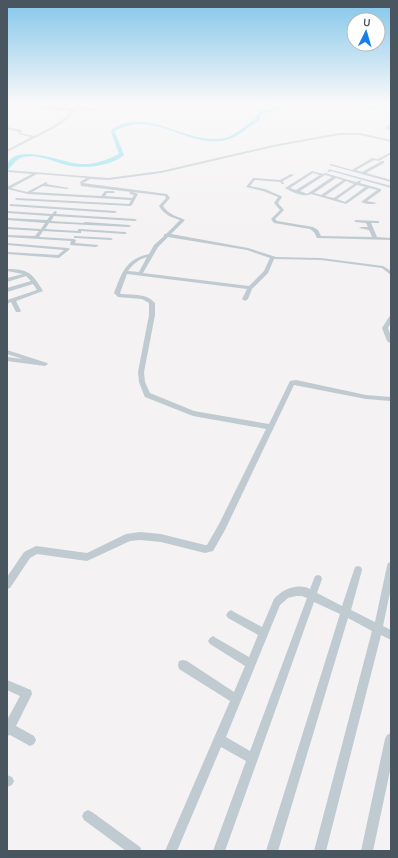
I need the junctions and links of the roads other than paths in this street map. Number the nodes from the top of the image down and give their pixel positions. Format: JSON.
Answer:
{"nodes":[{"id":1,"x":20,"y":144,"type":"edge"},
{"id":2,"x":284,"y":144,"type":"edge"},
{"id":3,"x":7,"y":151,"type":"edge"},
{"id":4,"x":391,"y":153,"type":"edge"},
{"id":5,"x":378,"y":160,"type":"junction"},
{"id":6,"x":383,"y":162,"type":"junction"},
{"id":7,"x":388,"y":163,"type":"dead end"},
{"id":8,"x":331,"y":165,"type":"dead end"},
{"id":9,"x":7,"y":171,"type":"edge"},
{"id":10,"x":352,"y":171,"type":"junction"},
{"id":11,"x":37,"y":174,"type":"junction"},
{"id":12,"x":292,"y":174,"type":"dead end"},
{"id":13,"x":363,"y":174,"type":"junction"},
{"id":14,"x":324,"y":175,"type":"junction"},
{"id":15,"x":368,"y":175,"type":"junction"},
{"id":16,"x":335,"y":177,"type":"junction"},
{"id":17,"x":89,"y":178,"type":"junction"},
{"id":18,"x":362,"y":179,"type":"junction"},
{"id":19,"x":346,"y":180,"type":"junction"},
{"id":20,"x":281,"y":181,"type":"junction"},
{"id":21,"x":391,"y":181,"type":"edge"},
{"id":22,"x":357,"y":183,"type":"junction"},
{"id":23,"x":291,"y":185,"type":"junction"},
{"id":24,"x":369,"y":186,"type":"junction"},
{"id":25,"x":67,"y":188,"type":"dead end"},
{"id":26,"x":391,"y":188,"type":"edge"},
{"id":27,"x":8,"y":189,"type":"edge"},
{"id":28,"x":33,"y":190,"type":"junction"},
{"id":29,"x":25,"y":192,"type":"junction"},
{"id":30,"x":296,"y":192,"type":"junction"},
{"id":31,"x":311,"y":193,"type":"junction"},
{"id":32,"x":69,"y":195,"type":"junction"},
{"id":33,"x":307,"y":196,"type":"junction"},
{"id":34,"x":322,"y":196,"type":"junction"},
{"id":35,"x":302,"y":198,"type":"dead end"},
{"id":36,"x":17,"y":199,"type":"junction"},
{"id":37,"x":334,"y":200,"type":"junction"},
{"id":38,"x":64,"y":202,"type":"junction"},
{"id":39,"x":375,"y":203,"type":"dead end"},
{"id":40,"x":11,"y":205,"type":"junction"},
{"id":41,"x":126,"y":205,"type":"junction"},
{"id":42,"x":59,"y":208,"type":"junction"},
{"id":43,"x":7,"y":211,"type":"edge"},
{"id":44,"x":115,"y":212,"type":"junction"},
{"id":45,"x":53,"y":215,"type":"junction"},
{"id":46,"x":7,"y":219,"type":"edge"},
{"id":47,"x":110,"y":219,"type":"junction"},
{"id":48,"x":134,"y":220,"type":"dead end"},
{"id":49,"x":356,"y":221,"type":"dead end"},
{"id":50,"x":48,"y":222,"type":"junction"},
{"id":51,"x":368,"y":222,"type":"junction"},
{"id":52,"x":378,"y":222,"type":"dead end"},
{"id":53,"x":85,"y":223,"type":"junction"},
{"id":54,"x":129,"y":226,"type":"dead end"},
{"id":55,"x":7,"y":228,"type":"edge"},
{"id":56,"x":362,"y":228,"type":"dead end"},
{"id":57,"x":370,"y":229,"type":"junction"},
{"id":58,"x":42,"y":230,"type":"junction"},
{"id":59,"x":80,"y":231,"type":"junction"},
{"id":60,"x":125,"y":233,"type":"dead end"},
{"id":61,"x":166,"y":235,"type":"junction"},
{"id":62,"x":7,"y":236,"type":"edge"},
{"id":63,"x":36,"y":238,"type":"junction"},
{"id":64,"x":75,"y":238,"type":"junction"},
{"id":65,"x":111,"y":239,"type":"dead end"},
{"id":66,"x":375,"y":239,"type":"junction"},
{"id":67,"x":391,"y":239,"type":"edge"},
{"id":68,"x":7,"y":244,"type":"edge"},
{"id":69,"x":96,"y":246,"type":"dead end"},
{"id":70,"x":7,"y":253,"type":"edge"},
{"id":71,"x":150,"y":255,"type":"junction"},
{"id":72,"x":273,"y":257,"type":"junction"},
{"id":73,"x":7,"y":270,"type":"edge"},
{"id":74,"x":125,"y":272,"type":"junction"},
{"id":75,"x":28,"y":274,"type":"junction"},
{"id":76,"x":140,"y":274,"type":"junction"},
{"id":77,"x":391,"y":274,"type":"edge"},
{"id":78,"x":7,"y":280,"type":"edge"},
{"id":79,"x":34,"y":282,"type":"junction"},
{"id":80,"x":250,"y":288,"type":"junction"},
{"id":81,"x":7,"y":290,"type":"edge"},
{"id":82,"x":246,"y":299,"type":"dead end"},
{"id":83,"x":13,"y":300,"type":"junction"},
{"id":84,"x":7,"y":302,"type":"edge"},
{"id":85,"x":18,"y":311,"type":"dead end"},
{"id":86,"x":391,"y":318,"type":"edge"},
{"id":87,"x":390,"y":341,"type":"dead end"},
{"id":88,"x":7,"y":352,"type":"edge"},
{"id":89,"x":7,"y":359,"type":"edge"},
{"id":90,"x":391,"y":399,"type":"edge"},
{"id":91,"x":270,"y":427,"type":"junction"},
{"id":92,"x":391,"y":566,"type":"edge"},
{"id":93,"x":358,"y":570,"type":"dead end"},
{"id":94,"x":318,"y":579,"type":"dead end"},
{"id":95,"x":7,"y":585,"type":"edge"},
{"id":96,"x":313,"y":596,"type":"junction"},
{"id":97,"x":346,"y":612,"type":"junction"},
{"id":98,"x":231,"y":615,"type":"dead end"},
{"id":99,"x":378,"y":628,"type":"junction"},
{"id":100,"x":264,"y":633,"type":"junction"},
{"id":101,"x":391,"y":635,"type":"edge"},
{"id":102,"x":213,"y":641,"type":"dead end"},
{"id":103,"x":251,"y":664,"type":"junction"},
{"id":104,"x":183,"y":665,"type":"dead end"},
{"id":105,"x":7,"y":685,"type":"edge"},
{"id":106,"x":236,"y":699,"type":"junction"},
{"id":107,"x":8,"y":729,"type":"edge"},
{"id":108,"x":219,"y":739,"type":"junction"},
{"id":109,"x":391,"y":739,"type":"edge"},
{"id":110,"x":30,"y":740,"type":"dead end"},
{"id":111,"x":253,"y":759,"type":"junction"},
{"id":112,"x":88,"y":816,"type":"dead end"},
{"id":113,"x":136,"y":851,"type":"edge"},
{"id":114,"x":171,"y":851,"type":"edge"},
{"id":115,"x":219,"y":851,"type":"edge"},
{"id":116,"x":272,"y":851,"type":"edge"},
{"id":117,"x":320,"y":851,"type":"edge"},
{"id":118,"x":367,"y":851,"type":"edge"}],
"edges":[{"from":1,"to":3,"type":"street"},
{"from":2,"to":17,"type":"street"},
{"from":4,"to":5,"type":"street"},
{"from":5,"to":6,"type":"street"},
{"from":5,"to":10,"type":"street"},
{"from":6,"to":7,"type":"street"},
{"from":6,"to":13,"type":"street"},
{"from":8,"to":10,"type":"street"},
{"from":9,"to":11,"type":"street"},
{"from":10,"to":13,"type":"street"},
{"from":11,"to":17,"type":"street"},
{"from":11,"to":27,"type":"street"},
{"from":12,"to":20,"type":"street"},
{"from":13,"to":15,"type":"street"},
{"from":14,"to":16,"type":"street"},
{"from":14,"to":18,"type":"street"},
{"from":14,"to":23,"type":"street"},
{"from":14,"to":30,"type":"street"},
{"from":15,"to":18,"type":"street"},
{"from":15,"to":21,"type":"street"},
{"from":16,"to":19,"type":"street"},
{"from":16,"to":31,"type":"street"},
{"from":17,"to":61,"type":"street"},
{"from":18,"to":22,"type":"street"},
{"from":18,"to":26,"type":"street"},
{"from":19,"to":22,"type":"street"},
{"from":19,"to":34,"type":"street"},
{"from":20,"to":23,"type":"street"},
{"from":20,"to":66,"type":"street"},
{"from":22,"to":24,"type":"street"},
{"from":22,"to":37,"type":"street"},
{"from":23,"to":30,"type":"street"},
{"from":24,"to":37,"type":"street"},
{"from":24,"to":39,"type":"street"},
{"from":25,"to":28,"type":"street"},
{"from":27,"to":29,"type":"street"},
{"from":28,"to":29,"type":"street"},
{"from":28,"to":32,"type":"street"},
{"from":29,"to":32,"type":"street"},
{"from":29,"to":36,"type":"street"},
{"from":30,"to":33,"type":"street"},
{"from":31,"to":33,"type":"street"},
{"from":31,"to":34,"type":"street"},
{"from":32,"to":38,"type":"street"},
{"from":32,"to":41,"type":"street"},
{"from":33,"to":35,"type":"street"},
{"from":34,"to":37,"type":"street"},
{"from":36,"to":38,"type":"street"},
{"from":36,"to":40,"type":"street"},
{"from":38,"to":41,"type":"street"},
{"from":38,"to":42,"type":"street"},
{"from":40,"to":42,"type":"street"},
{"from":40,"to":43,"type":"street"},
{"from":41,"to":44,"type":"street"},
{"from":42,"to":44,"type":"street"},
{"from":42,"to":45,"type":"street"},
{"from":43,"to":45,"type":"street"},
{"from":44,"to":47,"type":"street"},
{"from":45,"to":47,"type":"street"},
{"from":45,"to":50,"type":"street"},
{"from":46,"to":50,"type":"street"},
{"from":47,"to":48,"type":"street"},
{"from":49,"to":51,"type":"street"},
{"from":50,"to":53,"type":"street"},
{"from":50,"to":58,"type":"street"},
{"from":51,"to":52,"type":"street"},
{"from":51,"to":57,"type":"street"},
{"from":53,"to":54,"type":"street"},
{"from":53,"to":59,"type":"street"},
{"from":55,"to":58,"type":"street"},
{"from":56,"to":57,"type":"street"},
{"from":57,"to":66,"type":"street"},
{"from":58,"to":59,"type":"street"},
{"from":58,"to":63,"type":"street"},
{"from":59,"to":60,"type":"street"},
{"from":59,"to":64,"type":"street"},
{"from":61,"to":71,"type":"street"},
{"from":61,"to":72,"type":"street"},
{"from":62,"to":63,"type":"street"},
{"from":63,"to":64,"type":"street"},
{"from":64,"to":65,"type":"street"},
{"from":64,"to":69,"type":"street"},
{"from":66,"to":67,"type":"street"},
{"from":68,"to":70,"type":"street"},
{"from":71,"to":74,"type":"street"},
{"from":71,"to":76,"type":"street"},
{"from":72,"to":77,"type":"street"},
{"from":72,"to":80,"type":"street"},
{"from":73,"to":75,"type":"street"},
{"from":74,"to":76,"type":"street"},
{"from":74,"to":91,"type":"street"},
{"from":75,"to":78,"type":"street"},
{"from":75,"to":79,"type":"street"},
{"from":76,"to":80,"type":"street"},
{"from":79,"to":81,"type":"street"},
{"from":79,"to":83,"type":"street"},
{"from":80,"to":82,"type":"street"},
{"from":83,"to":84,"type":"street"},
{"from":83,"to":85,"type":"street"},
{"from":86,"to":87,"type":"street"},
{"from":88,"to":89,"type":"street"},
{"from":90,"to":91,"type":"street"},
{"from":91,"to":95,"type":"street"},
{"from":92,"to":99,"type":"street"},
{"from":93,"to":97,"type":"street"},
{"from":94,"to":96,"type":"street"},
{"from":96,"to":97,"type":"street"},
{"from":96,"to":100,"type":"street"},
{"from":96,"to":111,"type":"street"},
{"from":97,"to":99,"type":"street"},
{"from":97,"to":116,"type":"street"},
{"from":98,"to":100,"type":"street"},
{"from":99,"to":101,"type":"street"},
{"from":99,"to":117,"type":"street"},
{"from":100,"to":103,"type":"street"},
{"from":102,"to":103,"type":"street"},
{"from":103,"to":106,"type":"street"},
{"from":104,"to":106,"type":"street"},
{"from":105,"to":107,"type":"street"},
{"from":106,"to":108,"type":"street"},
{"from":107,"to":110,"type":"street"},
{"from":108,"to":111,"type":"street"},
{"from":108,"to":114,"type":"street"},
{"from":109,"to":118,"type":"street"},
{"from":111,"to":115,"type":"street"},
{"from":112,"to":113,"type":"street"}]}
